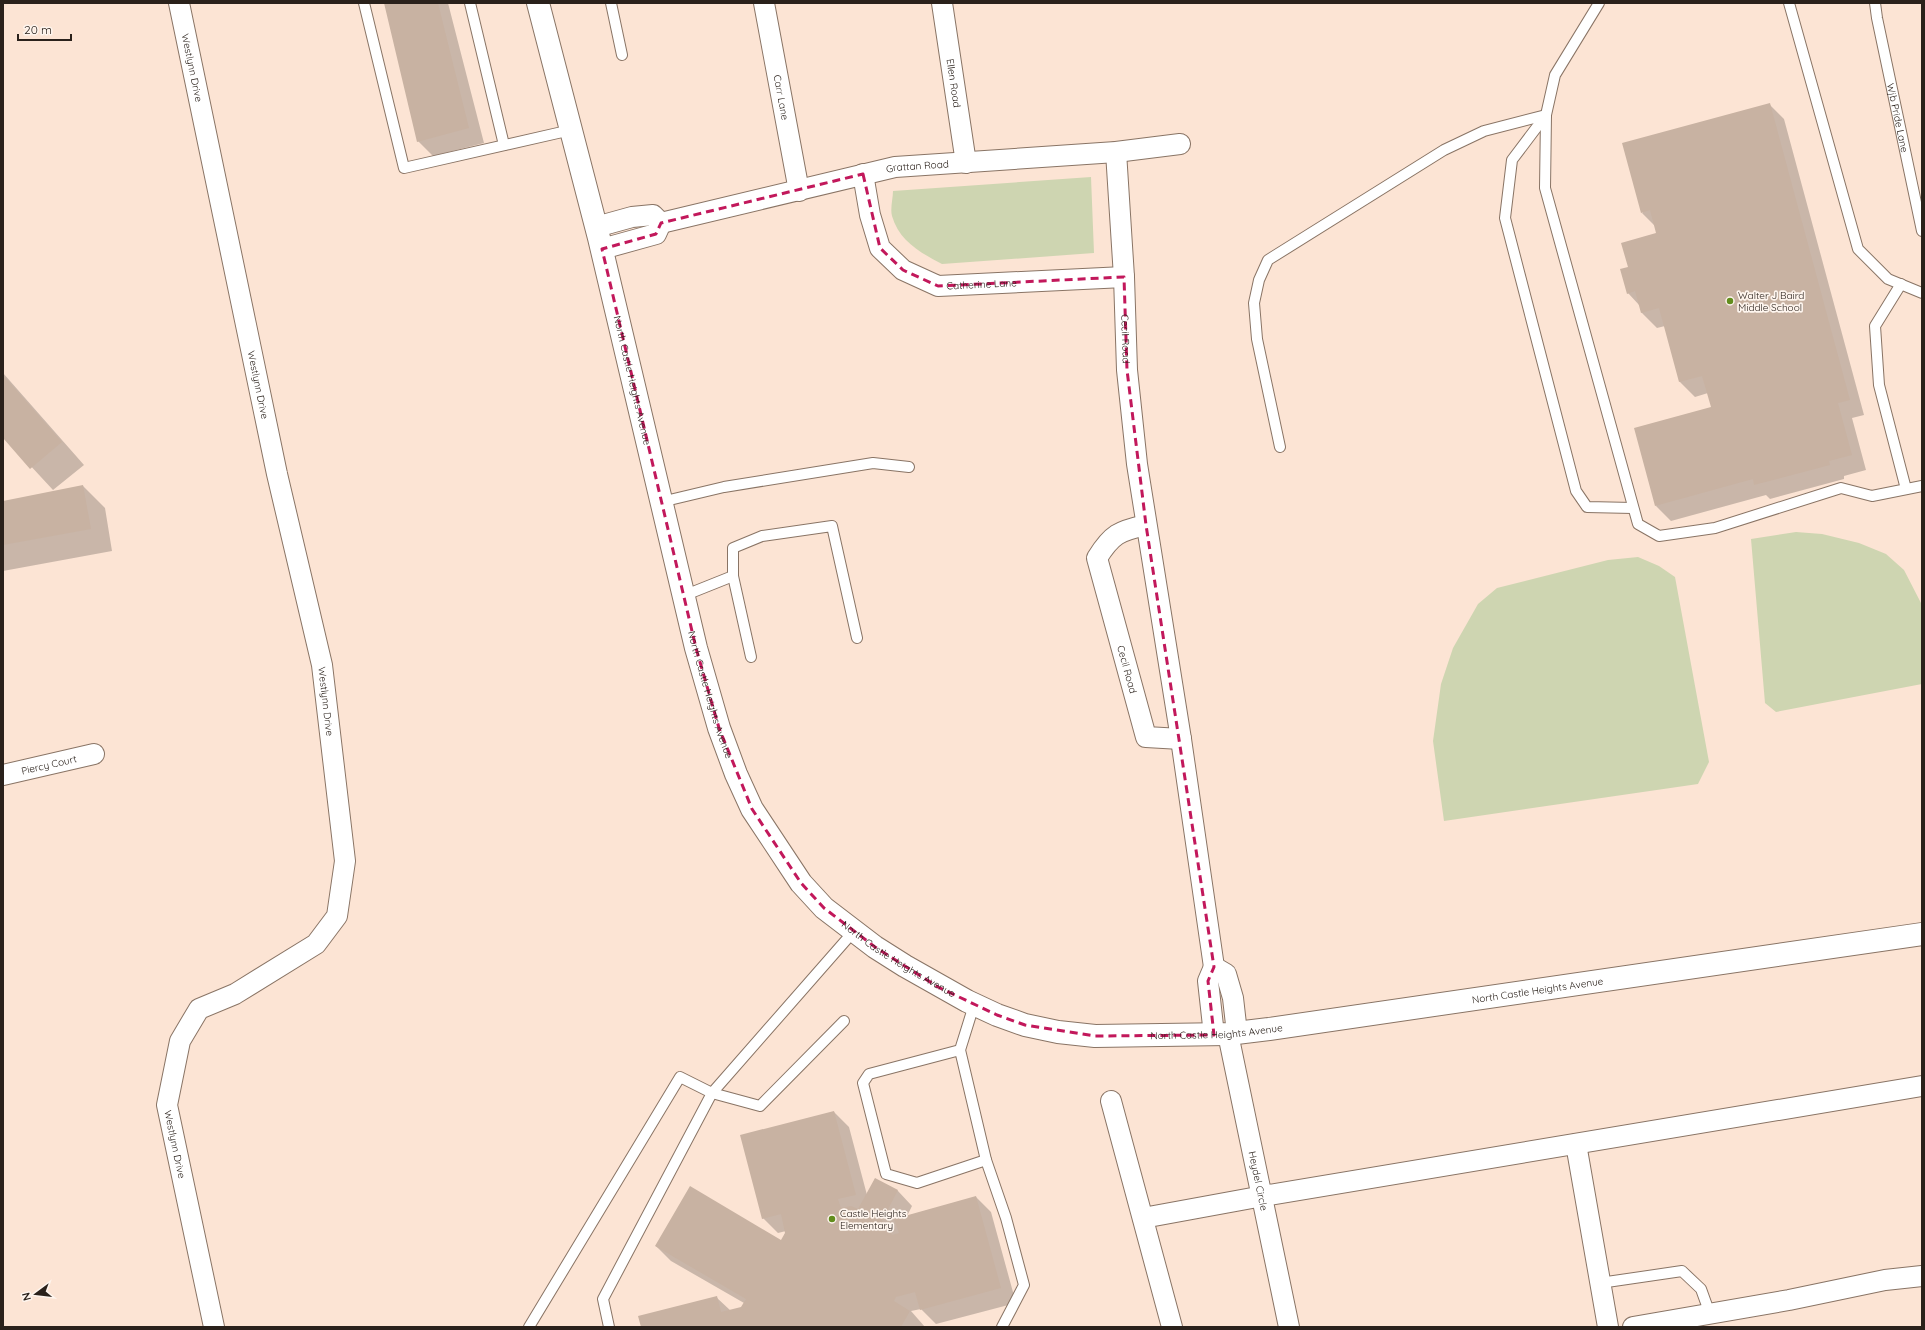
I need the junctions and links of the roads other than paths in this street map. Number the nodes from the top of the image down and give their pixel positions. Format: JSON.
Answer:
{"nodes":[{"id":1,"x":179,"y":3,"type":"edge"},
{"id":2,"x":364,"y":3,"type":"edge"},
{"id":3,"x":470,"y":3,"type":"edge"},
{"id":4,"x":538,"y":3,"type":"edge"},
{"id":5,"x":610,"y":3,"type":"edge"},
{"id":6,"x":764,"y":3,"type":"edge"},
{"id":7,"x":942,"y":3,"type":"edge"},
{"id":8,"x":1599,"y":3,"type":"edge"},
{"id":9,"x":1789,"y":3,"type":"edge"},
{"id":10,"x":1876,"y":3,"type":"edge"},
{"id":11,"x":622,"y":55,"type":"dead end"},
{"id":12,"x":1546,"y":116,"type":"junction"},
{"id":13,"x":571,"y":130,"type":"junction"},
{"id":14,"x":1180,"y":144,"type":"dead end"},
{"id":15,"x":504,"y":145,"type":"junction"},
{"id":16,"x":1116,"y":152,"type":"junction"},
{"id":17,"x":966,"y":163,"type":"junction"},
{"id":18,"x":863,"y":174,"type":"junction"},
{"id":19,"x":799,"y":191,"type":"junction"},
{"id":20,"x":661,"y":223,"type":"junction"},
{"id":21,"x":596,"y":227,"type":"junction"},
{"id":22,"x":1922,"y":231,"type":"edge"},
{"id":23,"x":602,"y":249,"type":"junction"},
{"id":24,"x":1124,"y":277,"type":"junction"},
{"id":25,"x":1901,"y":284,"type":"junction"},
{"id":26,"x":1922,"y":293,"type":"edge"},
{"id":27,"x":1280,"y":447,"type":"dead end"},
{"id":28,"x":909,"y":466,"type":"dead end"},
{"id":29,"x":1922,"y":486,"type":"edge"},
{"id":30,"x":1906,"y":490,"type":"junction"},
{"id":31,"x":661,"y":502,"type":"junction"},
{"id":32,"x":1633,"y":508,"type":"junction"},
{"id":33,"x":1146,"y":526,"type":"junction"},
{"id":34,"x":733,"y":576,"type":"junction"},
{"id":35,"x":683,"y":596,"type":"junction"},
{"id":36,"x":857,"y":638,"type":"dead end"},
{"id":37,"x":750,"y":657,"type":"dead end"},
{"id":38,"x":1181,"y":739,"type":"junction"},
{"id":39,"x":94,"y":754,"type":"dead end"},
{"id":40,"x":3,"y":775,"type":"edge"},
{"id":41,"x":854,"y":932,"type":"junction"},
{"id":42,"x":1922,"y":934,"type":"edge"},
{"id":43,"x":1214,"y":967,"type":"joint"},
{"id":44,"x":974,"y":1005,"type":"junction"},
{"id":45,"x":844,"y":1021,"type":"dead end"},
{"id":46,"x":1226,"y":1034,"type":"junction"},
{"id":47,"x":960,"y":1050,"type":"junction"},
{"id":48,"x":1922,"y":1086,"type":"edge"},
{"id":49,"x":712,"y":1093,"type":"junction"},
{"id":50,"x":1111,"y":1101,"type":"dead end"},
{"id":51,"x":1576,"y":1144,"type":"junction"},
{"id":52,"x":986,"y":1160,"type":"junction"},
{"id":53,"x":1263,"y":1196,"type":"junction"},
{"id":54,"x":1143,"y":1218,"type":"junction"},
{"id":55,"x":1922,"y":1276,"type":"edge"},
{"id":56,"x":1600,"y":1283,"type":"junction"},
{"id":57,"x":1710,"y":1314,"type":"junction"},
{"id":58,"x":214,"y":1327,"type":"edge"},
{"id":59,"x":529,"y":1327,"type":"edge"},
{"id":60,"x":609,"y":1327,"type":"edge"},
{"id":61,"x":1002,"y":1327,"type":"edge"},
{"id":62,"x":1172,"y":1327,"type":"edge"},
{"id":63,"x":1289,"y":1327,"type":"edge"},
{"id":64,"x":1608,"y":1327,"type":"edge"},
{"id":65,"x":1633,"y":1327,"type":"edge"}],
"edges":[{"from":1,"to":58,"type":"street","name":"Westlynn Drive"},
{"from":2,"to":15,"type":"lane"},
{"from":3,"to":15,"type":"lane"},
{"from":4,"to":13,"type":"street","name":"North Castle Heights Avenue"},
{"from":5,"to":11,"type":"lane"},
{"from":6,"to":19,"type":"street","name":"Carr Lane"},
{"from":7,"to":17,"type":"street","name":"Ellen Road"},
{"from":8,"to":12,"type":"lane"},
{"from":9,"to":25,"type":"lane"},
{"from":10,"to":22,"type":"lane","name":"Wjb Pride Lane"},
{"from":12,"to":27,"type":"lane"},
{"from":12,"to":32,"type":"lane"},
{"from":12,"to":32,"type":"lane"},
{"from":13,"to":15,"type":"lane"},
{"from":13,"to":21,"type":"street","name":"North Castle Heights Avenue"},
{"from":14,"to":16,"type":"street","name":"Grattan Road"},
{"from":16,"to":17,"type":"street","name":"Grattan Road"},
{"from":16,"to":24,"type":"street","name":"Cecil Road"},
{"from":17,"to":18,"type":"street","name":"Grattan Road"},
{"from":18,"to":19,"type":"street","name":"Grattan Road"},
{"from":18,"to":24,"type":"street","name":"Catherine Lane"},
{"from":19,"to":20,"type":"street","name":"Grattan Road"},
{"from":20,"to":21,"type":"street"},
{"from":20,"to":23,"type":"street"},
{"from":21,"to":23,"type":"street","name":"North Castle Heights Avenue"},
{"from":23,"to":31,"type":"street","name":"North Castle Heights Avenue"},
{"from":24,"to":33,"type":"street","name":"Cecil Road"},
{"from":25,"to":26,"type":"lane"},
{"from":25,"to":30,"type":"lane"},
{"from":28,"to":31,"type":"lane"},
{"from":29,"to":30,"type":"lane"},
{"from":30,"to":32,"type":"lane"},
{"from":31,"to":35,"type":"street","name":"North Castle Heights Avenue"},
{"from":33,"to":38,"type":"street","name":"Cecil Road"},
{"from":33,"to":38,"type":"street","name":"Cecil Road"},
{"from":34,"to":35,"type":"lane"},
{"from":34,"to":36,"type":"lane"},
{"from":34,"to":37,"type":"lane"},
{"from":35,"to":41,"type":"street","name":"North Castle Heights Avenue"},
{"from":38,"to":43,"type":"street","name":"Cecil Road"},
{"from":39,"to":40,"type":"street","name":"Piercy Court"},
{"from":41,"to":44,"type":"street","name":"North Castle Heights Avenue"},
{"from":41,"to":49,"type":"lane"},
{"from":42,"to":46,"type":"street","name":"North Castle Heights Avenue"},
{"from":43,"to":46,"type":"street","name":"Heydel Circle"},
{"from":44,"to":46,"type":"street","name":"North Castle Heights Avenue"},
{"from":44,"to":47,"type":"lane"},
{"from":45,"to":49,"type":"lane"},
{"from":46,"to":53,"type":"street","name":"Heydel Circle"},
{"from":47,"to":52,"type":"lane"},
{"from":47,"to":52,"type":"lane"},
{"from":48,"to":51,"type":"street"},
{"from":49,"to":59,"type":"lane"},
{"from":49,"to":60,"type":"lane"},
{"from":50,"to":54,"type":"street"},
{"from":51,"to":53,"type":"street"},
{"from":51,"to":56,"type":"street"},
{"from":52,"to":61,"type":"lane"},
{"from":53,"to":54,"type":"street"},
{"from":53,"to":63,"type":"street","name":"Heydel Circle"},
{"from":54,"to":62,"type":"street"},
{"from":55,"to":57,"type":"street"},
{"from":56,"to":57,"type":"lane"},
{"from":56,"to":64,"type":"street"},
{"from":57,"to":65,"type":"street"}]}
